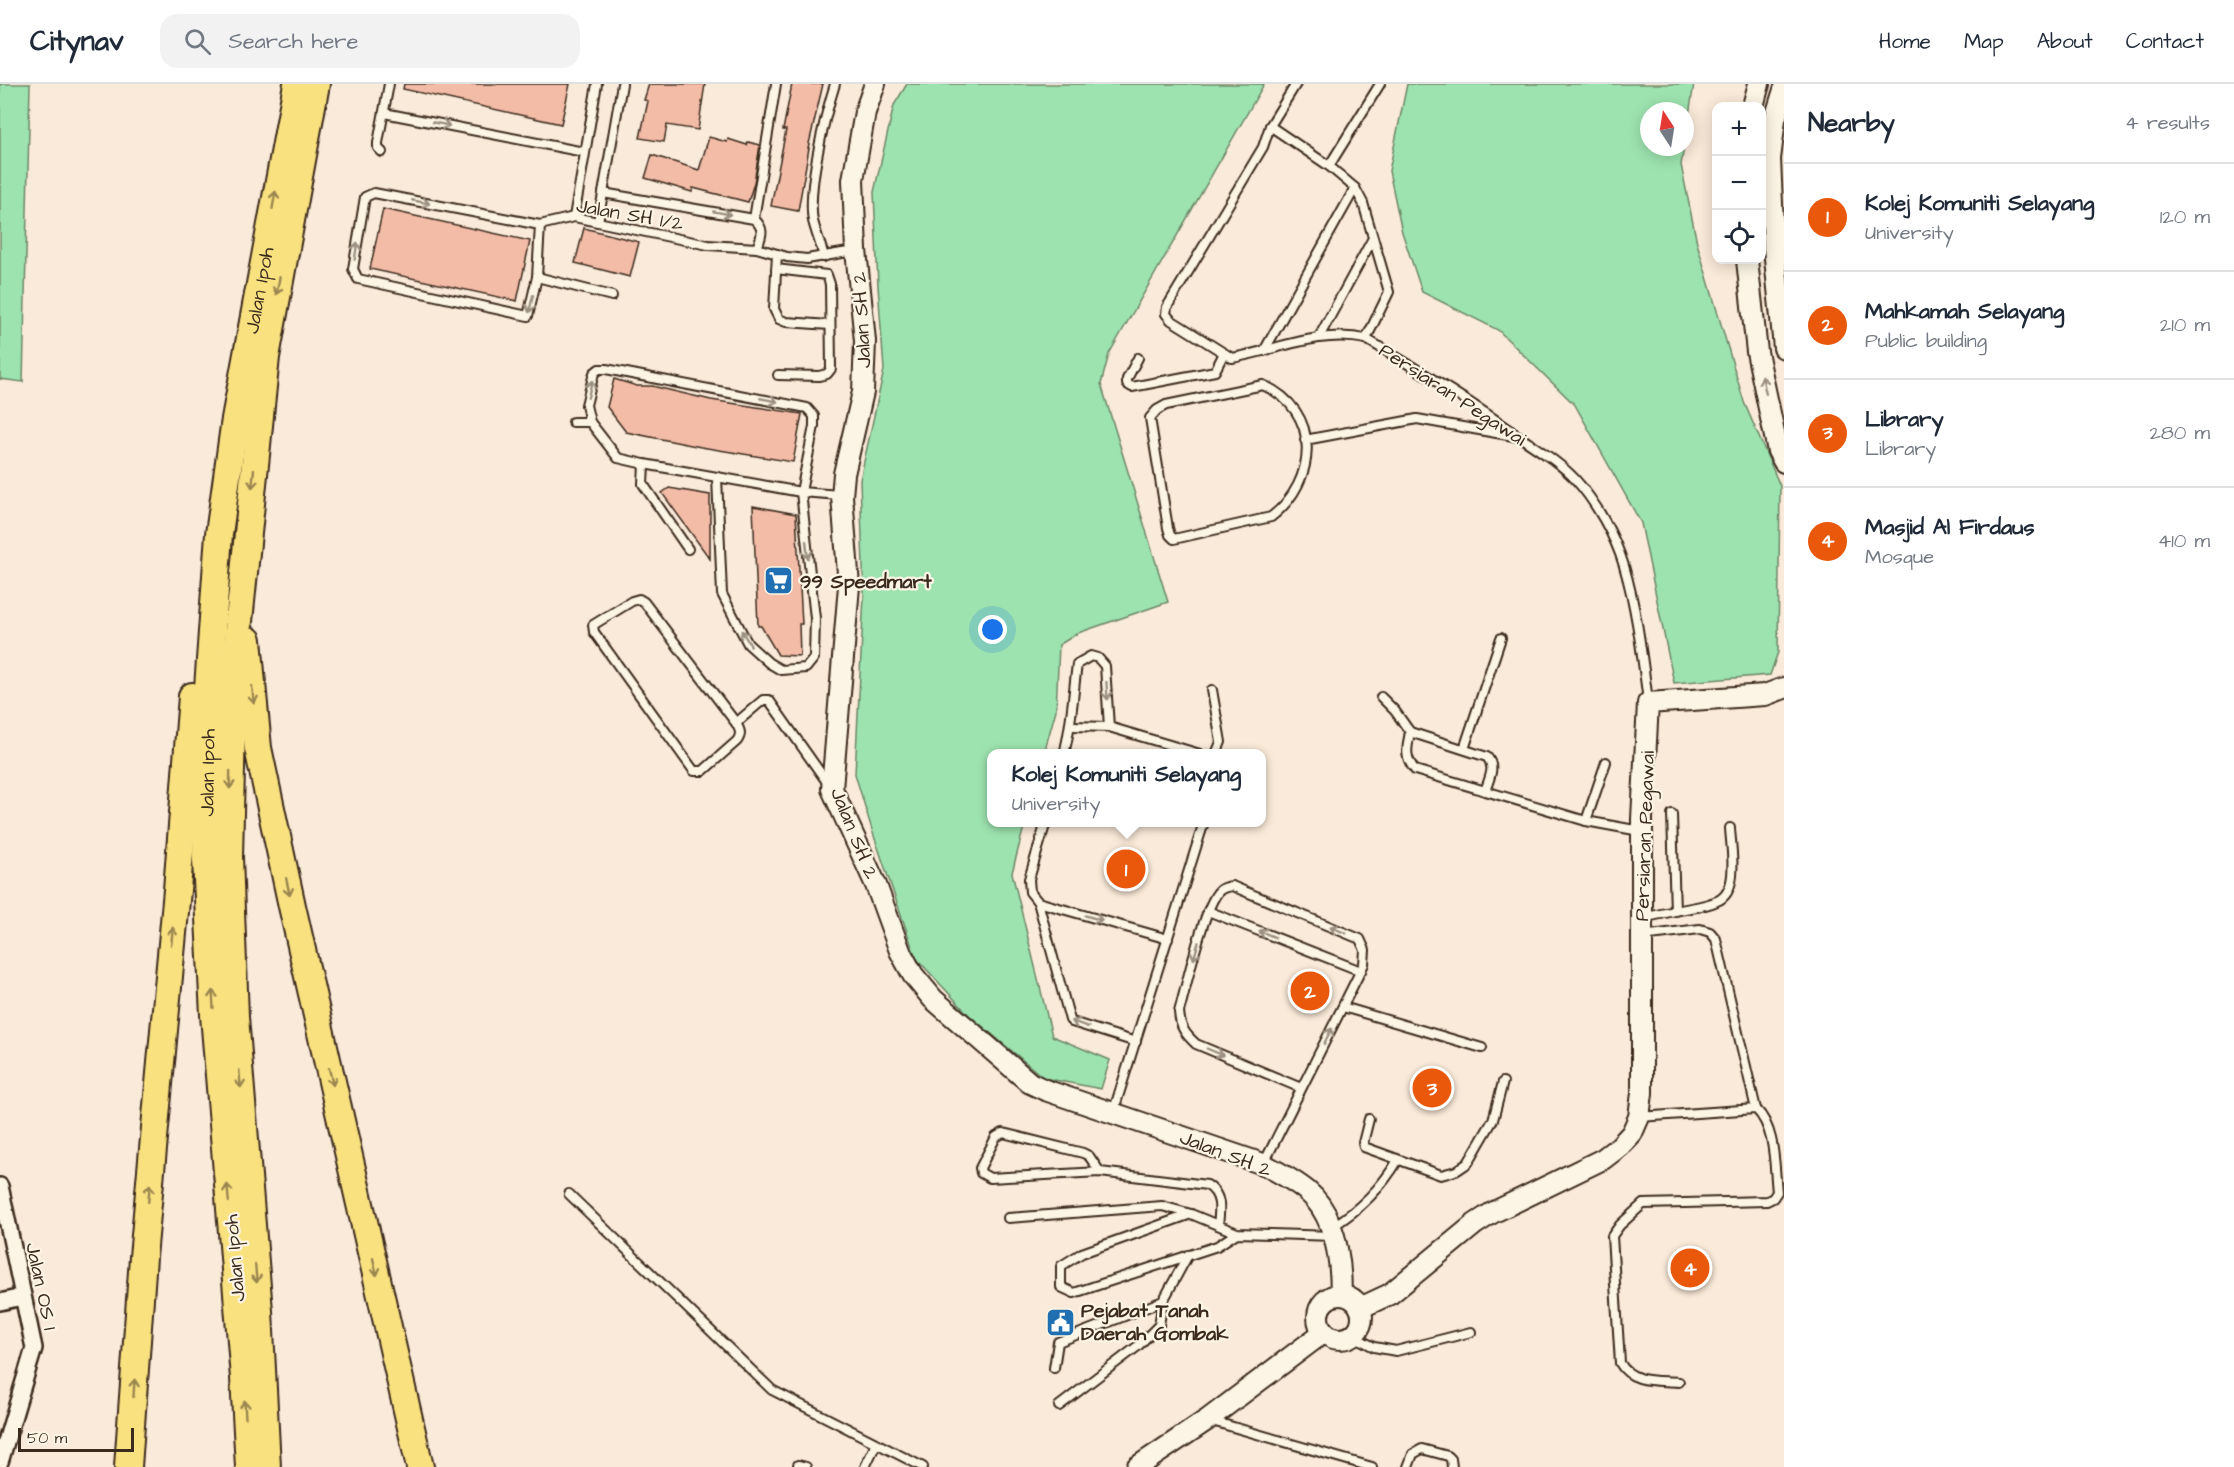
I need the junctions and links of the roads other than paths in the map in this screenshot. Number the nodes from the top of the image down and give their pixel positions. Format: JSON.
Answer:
{"nodes":[{"id":1,"x":297,"y":84,"type":"edge"},
{"id":2,"x":316,"y":84,"type":"edge"},
{"id":3,"x":389,"y":84,"type":"edge"},
{"id":4,"x":597,"y":84,"type":"edge"},
{"id":5,"x":622,"y":84,"type":"edge"},
{"id":6,"x":776,"y":84,"type":"edge"},
{"id":7,"x":835,"y":84,"type":"edge"},
{"id":8,"x":874,"y":84,"type":"edge"},
{"id":9,"x":1296,"y":84,"type":"edge"},
{"id":10,"x":1380,"y":84,"type":"edge"},
{"id":11,"x":1759,"y":84,"type":"edge"},
{"id":12,"x":1784,"y":90,"type":"edge"},
{"id":13,"x":1754,"y":102,"type":"edge"},
{"id":14,"x":384,"y":113,"type":"junction"},
{"id":15,"x":1270,"y":126,"type":"junction"},
{"id":16,"x":382,"y":152,"type":"dead end"},
{"id":17,"x":584,"y":152,"type":"junction"},
{"id":18,"x":1329,"y":166,"type":"junction"},
{"id":19,"x":1355,"y":188,"type":"junction"},
{"id":20,"x":603,"y":193,"type":"junction"},
{"id":21,"x":574,"y":217,"type":"junction"},
{"id":22,"x":754,"y":219,"type":"junction"},
{"id":23,"x":598,"y":222,"type":"junction"},
{"id":24,"x":540,"y":225,"type":"junction"},
{"id":25,"x":1373,"y":238,"type":"junction"},
{"id":26,"x":266,"y":246,"type":"junction"},
{"id":27,"x":757,"y":248,"type":"junction"},
{"id":28,"x":856,"y":250,"type":"junction"},
{"id":29,"x":777,"y":254,"type":"junction"},
{"id":30,"x":824,"y":257,"type":"junction"},
{"id":31,"x":1747,"y":264,"type":"edge"},
{"id":32,"x":776,"y":268,"type":"junction"},
{"id":33,"x":537,"y":277,"type":"junction"},
{"id":34,"x":612,"y":296,"type":"dead end"},
{"id":35,"x":830,"y":325,"type":"junction"},
{"id":36,"x":1319,"y":337,"type":"junction"},
{"id":37,"x":1366,"y":339,"type":"junction"},
{"id":38,"x":1784,"y":348,"type":"edge"},
{"id":39,"x":1264,"y":351,"type":"junction"},
{"id":40,"x":1224,"y":353,"type":"junction"},
{"id":41,"x":1138,"y":358,"type":"dead end"},
{"id":42,"x":778,"y":375,"type":"dead end"},
{"id":43,"x":573,"y":422,"type":"dead end"},
{"id":44,"x":590,"y":422,"type":"junction"},
{"id":45,"x":1520,"y":437,"type":"junction"},
{"id":46,"x":1305,"y":440,"type":"junction"},
{"id":47,"x":1784,"y":462,"type":"edge"},
{"id":48,"x":644,"y":464,"type":"junction"},
{"id":49,"x":717,"y":477,"type":"junction"},
{"id":50,"x":801,"y":492,"type":"junction"},
{"id":51,"x":842,"y":496,"type":"junction"},
{"id":52,"x":688,"y":549,"type":"dead end"},
{"id":53,"x":242,"y":596,"type":"junction"},
{"id":54,"x":1501,"y":638,"type":"dead end"},
{"id":55,"x":1784,"y":688,"type":"edge"},
{"id":56,"x":1212,"y":690,"type":"dead end"},
{"id":57,"x":1382,"y":697,"type":"dead end"},
{"id":58,"x":1648,"y":703,"type":"junction"},
{"id":59,"x":736,"y":723,"type":"junction"},
{"id":60,"x":1072,"y":726,"type":"junction"},
{"id":61,"x":1109,"y":727,"type":"junction"},
{"id":62,"x":1410,"y":732,"type":"junction"},
{"id":63,"x":1065,"y":749,"type":"edge"},
{"id":64,"x":1186,"y":749,"type":"edge"},
{"id":65,"x":1218,"y":749,"type":"edge"},
{"id":66,"x":1464,"y":749,"type":"junction"},
{"id":67,"x":1606,"y":762,"type":"dead end"},
{"id":68,"x":832,"y":789,"type":"junction"},
{"id":69,"x":1485,"y":791,"type":"junction"},
{"id":70,"x":1672,"y":814,"type":"dead end"},
{"id":71,"x":1586,"y":821,"type":"junction"},
{"id":72,"x":1045,"y":827,"type":"edge"},
{"id":73,"x":1202,"y":827,"type":"edge"},
{"id":74,"x":1730,"y":828,"type":"dead end"},
{"id":75,"x":1642,"y":831,"type":"junction"},
{"id":76,"x":1038,"y":902,"type":"junction"},
{"id":77,"x":1208,"y":911,"type":"junction"},
{"id":78,"x":1675,"y":911,"type":"junction"},
{"id":79,"x":1641,"y":927,"type":"junction"},
{"id":80,"x":1168,"y":939,"type":"junction"},
{"id":81,"x":1361,"y":971,"type":"junction"},
{"id":82,"x":1343,"y":1007,"type":"junction"},
{"id":83,"x":1136,"y":1042,"type":"junction"},
{"id":84,"x":1482,"y":1048,"type":"dead end"},
{"id":85,"x":1503,"y":1082,"type":"dead end"},
{"id":86,"x":1301,"y":1088,"type":"junction"},
{"id":87,"x":1756,"y":1109,"type":"junction"},
{"id":88,"x":1113,"y":1113,"type":"junction"},
{"id":89,"x":1639,"y":1117,"type":"junction"},
{"id":90,"x":1369,"y":1119,"type":"dead end"},
{"id":91,"x":1398,"y":1160,"type":"junction"},
{"id":92,"x":1263,"y":1164,"type":"junction"},
{"id":93,"x":1100,"y":1172,"type":"junction"},
{"id":94,"x":0,"y":1186,"type":"edge"},
{"id":95,"x":569,"y":1194,"type":"dead end"},
{"id":96,"x":1191,"y":1214,"type":"junction"},
{"id":97,"x":1008,"y":1218,"type":"dead end"},
{"id":98,"x":1218,"y":1225,"type":"junction"},
{"id":99,"x":1333,"y":1232,"type":"junction"},
{"id":100,"x":1236,"y":1233,"type":"junction"},
{"id":101,"x":1188,"y":1256,"type":"junction"},
{"id":102,"x":1341,"y":1295,"type":"junction"},
{"id":103,"x":22,"y":1297,"type":"junction"},
{"id":104,"x":1163,"y":1301,"type":"junction"},
{"id":105,"x":0,"y":1302,"type":"edge"},
{"id":106,"x":1360,"y":1308,"type":"junction"},
{"id":107,"x":1324,"y":1332,"type":"junction"},
{"id":108,"x":1471,"y":1332,"type":"dead end"},
{"id":109,"x":1352,"y":1335,"type":"junction"},
{"id":110,"x":1054,"y":1368,"type":"dead end"},
{"id":111,"x":1679,"y":1382,"type":"dead end"},
{"id":112,"x":1059,"y":1406,"type":"dead end"},
{"id":113,"x":1207,"y":1420,"type":"junction"},
{"id":114,"x":3,"y":1444,"type":"edge"},
{"id":115,"x":876,"y":1444,"type":"junction"},
{"id":116,"x":0,"y":1462,"type":"edge"},
{"id":117,"x":911,"y":1464,"type":"edge"},
{"id":118,"x":127,"y":1467,"type":"edge"},
{"id":119,"x":249,"y":1467,"type":"edge"},
{"id":120,"x":267,"y":1467,"type":"edge"},
{"id":121,"x":420,"y":1467,"type":"edge"},
{"id":122,"x":865,"y":1467,"type":"edge"},
{"id":123,"x":923,"y":1467,"type":"edge"},
{"id":124,"x":1137,"y":1467,"type":"edge"},
{"id":125,"x":1372,"y":1467,"type":"edge"},
{"id":126,"x":1408,"y":1467,"type":"edge"},
{"id":127,"x":1452,"y":1467,"type":"edge"}],
"edges":[{"from":26,"to":1,"type":"highway","name":"Jalan Ipoh","one_way":true},
{"from":2,"to":53,"type":"highway","name":"Jalan Ipoh","one_way":true},
{"from":3,"to":14,"type":"lane"},
{"from":4,"to":17,"type":"lane"},
{"from":5,"to":20,"type":"lane"},
{"from":6,"to":22,"type":"lane"},
{"from":7,"to":30,"type":"lane"},
{"from":8,"to":28,"type":"street","name":"Jalan SH 2"},
{"from":9,"to":15,"type":"lane"},
{"from":10,"to":18,"type":"lane"},
{"from":11,"to":13,"type":"street"},
{"from":12,"to":38,"type":"street"},
{"from":14,"to":16,"type":"lane"},
{"from":14,"to":17,"type":"lane","one_way":true},
{"from":15,"to":18,"type":"lane"},
{"from":15,"to":40,"type":"lane"},
{"from":17,"to":21,"type":"lane"},
{"from":18,"to":19,"type":"lane"},
{"from":19,"to":25,"type":"lane"},
{"from":19,"to":39,"type":"lane"},
{"from":20,"to":22,"type":"lane","one_way":true},
{"from":20,"to":23,"type":"lane"},
{"from":21,"to":23,"type":"lane","name":"Jalan SH 1/2"},
{"from":21,"to":24,"type":"lane","name":"Jalan SH 1/2"},
{"from":22,"to":27,"type":"lane"},
{"from":23,"to":27,"type":"lane","name":"Jalan SH 1/2"},
{"from":24,"to":33,"type":"lane"},
{"from":33,"to":24,"type":"lane","name":"Jalan SH 1/2","one_way":true},
{"from":25,"to":36,"type":"lane"},
{"from":25,"to":37,"type":"lane"},
{"from":118,"to":26,"type":"highway","one_way":true},
{"from":119,"to":26,"type":"highway","name":"Jalan Ipoh","one_way":true},
{"from":27,"to":29,"type":"lane","name":"Jalan SH 1/2"},
{"from":28,"to":30,"type":"lane","name":"Jalan SH 1/2"},
{"from":28,"to":51,"type":"street","name":"Jalan SH 2"},
{"from":29,"to":30,"type":"lane","name":"Jalan SH 1/2"},
{"from":29,"to":32,"type":"lane"},
{"from":47,"to":31,"type":"street","one_way":true},
{"from":32,"to":35,"type":"lane"},
{"from":32,"to":35,"type":"lane"},
{"from":33,"to":34,"type":"lane"},
{"from":35,"to":42,"type":"lane"},
{"from":36,"to":37,"type":"lane"},
{"from":36,"to":39,"type":"lane"},
{"from":37,"to":45,"type":"lane","name":"Persiaran Pegawai"},
{"from":39,"to":40,"type":"lane"},
{"from":40,"to":41,"type":"lane"},
{"from":43,"to":44,"type":"lane"},
{"from":44,"to":48,"type":"lane"},
{"from":44,"to":50,"type":"lane","one_way":true},
{"from":45,"to":46,"type":"lane"},
{"from":45,"to":58,"type":"lane","name":"Persiaran Pegawai"},
{"from":46,"to":46,"type":"lane"},
{"from":48,"to":49,"type":"lane"},
{"from":48,"to":52,"type":"lane"},
{"from":49,"to":50,"type":"lane"},
{"from":50,"to":49,"type":"lane","one_way":true},
{"from":50,"to":51,"type":"lane"},
{"from":51,"to":68,"type":"street","name":"Jalan SH 2"},
{"from":53,"to":120,"type":"highway","name":"Jalan Ipoh","one_way":true},
{"from":53,"to":121,"type":"highway","one_way":true},
{"from":54,"to":66,"type":"lane"},
{"from":55,"to":58,"type":"street"},
{"from":56,"to":65,"type":"lane"},
{"from":57,"to":62,"type":"lane"},
{"from":58,"to":75,"type":"street","name":"Persiaran Pegawai"},
{"from":59,"to":59,"type":"lane"},
{"from":59,"to":68,"type":"lane"},
{"from":60,"to":61,"type":"lane"},
{"from":60,"to":61,"type":"lane","one_way":true},
{"from":60,"to":63,"type":"lane"},
{"from":61,"to":64,"type":"lane"},
{"from":62,"to":66,"type":"lane"},
{"from":62,"to":69,"type":"lane"},
{"from":66,"to":69,"type":"lane"},
{"from":67,"to":71,"type":"lane"},
{"from":68,"to":88,"type":"street","name":"Jalan SH 2"},
{"from":69,"to":71,"type":"lane"},
{"from":70,"to":78,"type":"lane"},
{"from":71,"to":75,"type":"lane"},
{"from":72,"to":76,"type":"lane"},
{"from":73,"to":80,"type":"lane"},
{"from":74,"to":78,"type":"lane"},
{"from":75,"to":79,"type":"street","name":"Persiaran Pegawai"},
{"from":76,"to":80,"type":"lane","one_way":true},
{"from":83,"to":76,"type":"lane","one_way":true},
{"from":81,"to":77,"type":"lane","one_way":true},
{"from":81,"to":77,"type":"lane","one_way":true},
{"from":77,"to":86,"type":"lane","one_way":true},
{"from":78,"to":79,"type":"lane"},
{"from":79,"to":87,"type":"lane"},
{"from":79,"to":89,"type":"street","name":"Persiaran Pegawai"},
{"from":80,"to":83,"type":"lane"},
{"from":81,"to":82,"type":"lane"},
{"from":82,"to":84,"type":"lane"},
{"from":86,"to":82,"type":"lane","one_way":true},
{"from":83,"to":88,"type":"lane"},
{"from":85,"to":91,"type":"lane"},
{"from":86,"to":92,"type":"lane"},
{"from":87,"to":89,"type":"lane"},
{"from":87,"to":111,"type":"lane"},
{"from":88,"to":92,"type":"street","name":"Jalan SH 2"},
{"from":89,"to":106,"type":"street","name":"Persiaran Pegawai"},
{"from":90,"to":91,"type":"lane"},
{"from":91,"to":99,"type":"lane"},
{"from":92,"to":99,"type":"street","name":"Jalan SH 2"},
{"from":93,"to":93,"type":"lane"},
{"from":93,"to":98,"type":"lane"},
{"from":94,"to":103,"type":"street","name":"Jalan OS 1"},
{"from":95,"to":115,"type":"lane"},
{"from":96,"to":97,"type":"lane"},
{"from":96,"to":98,"type":"lane"},
{"from":96,"to":101,"type":"lane"},
{"from":98,"to":100,"type":"lane"},
{"from":99,"to":100,"type":"lane"},
{"from":99,"to":102,"type":"street","name":"Jalan SH 2"},
{"from":100,"to":101,"type":"lane"},
{"from":101,"to":104,"type":"lane"},
{"from":102,"to":106,"type":"street"},
{"from":102,"to":107,"type":"street"},
{"from":103,"to":105,"type":"street"},
{"from":103,"to":114,"type":"street","name":"Jalan OS 1"},
{"from":104,"to":110,"type":"lane"},
{"from":104,"to":112,"type":"lane"},
{"from":106,"to":109,"type":"street"},
{"from":107,"to":109,"type":"street"},
{"from":107,"to":113,"type":"street"},
{"from":108,"to":109,"type":"lane"},
{"from":113,"to":124,"type":"street"},
{"from":113,"to":125,"type":"lane"},
{"from":114,"to":116,"type":"street","name":"Jalan OS 1"},
{"from":115,"to":117,"type":"lane"},
{"from":115,"to":122,"type":"lane"},
{"from":117,"to":123,"type":"lane"},
{"from":126,"to":127,"type":"lane"}]}
